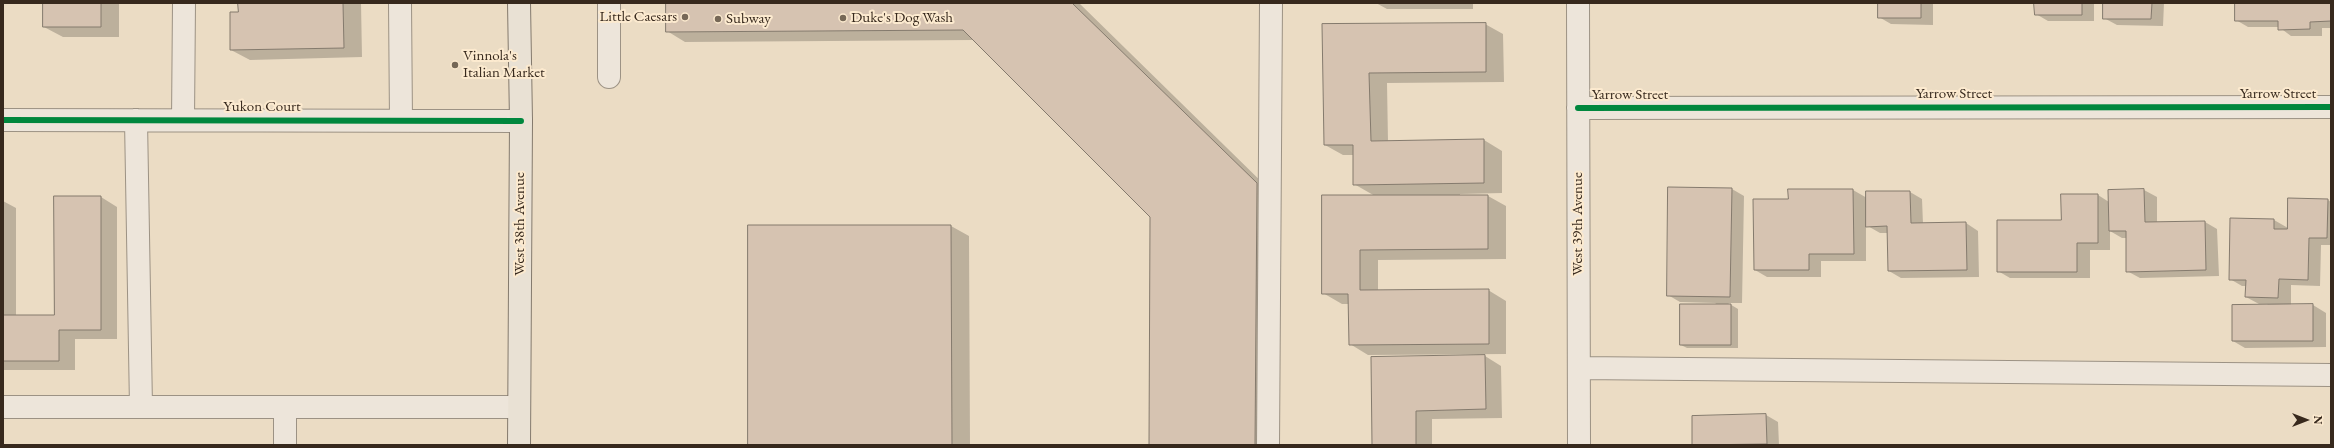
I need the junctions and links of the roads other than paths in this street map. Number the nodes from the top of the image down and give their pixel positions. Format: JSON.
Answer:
{"nodes":[{"id":1,"x":184,"y":3,"type":"edge"},
{"id":2,"x":400,"y":3,"type":"edge"},
{"id":3,"x":519,"y":3,"type":"edge"},
{"id":4,"x":609,"y":3,"type":"edge"},
{"id":5,"x":1271,"y":3,"type":"edge"},
{"id":6,"x":1578,"y":3,"type":"edge"},
{"id":7,"x":609,"y":77,"type":"dead end"},
{"id":8,"x":2331,"y":107,"type":"edge"},
{"id":9,"x":1578,"y":108,"type":"junction"},
{"id":10,"x":3,"y":120,"type":"edge"},
{"id":11,"x":136,"y":120,"type":"junction"},
{"id":12,"x":183,"y":120,"type":"junction"},
{"id":13,"x":401,"y":121,"type":"junction"},
{"id":14,"x":521,"y":122,"type":"junction"},
{"id":15,"x":1579,"y":368,"type":"junction"},
{"id":16,"x":2331,"y":374,"type":"edge"},
{"id":17,"x":3,"y":407,"type":"edge"},
{"id":18,"x":141,"y":407,"type":"junction"},
{"id":19,"x":285,"y":408,"type":"junction"},
{"id":20,"x":518,"y":408,"type":"junction"},
{"id":21,"x":285,"y":445,"type":"edge"},
{"id":22,"x":519,"y":445,"type":"edge"},
{"id":23,"x":1268,"y":445,"type":"edge"},
{"id":24,"x":1579,"y":445,"type":"edge"}],
"edges":[{"from":1,"to":12,"type":"street"},
{"from":2,"to":13,"type":"street"},
{"from":3,"to":14,"type":"main road","name":"West 38th Avenue"},
{"from":4,"to":7,"type":"street"},
{"from":5,"to":23,"type":"street"},
{"from":6,"to":9,"type":"street","name":"West 39th Avenue"},
{"from":8,"to":9,"type":"street","name":"Yarrow Street"},
{"from":9,"to":15,"type":"street","name":"West 39th Avenue"},
{"from":10,"to":11,"type":"street","name":"Yukon Court"},
{"from":11,"to":12,"type":"street","name":"Yukon Court"},
{"from":11,"to":18,"type":"street"},
{"from":12,"to":13,"type":"street","name":"Yukon Court"},
{"from":13,"to":14,"type":"street","name":"Yukon Court"},
{"from":14,"to":20,"type":"main road","name":"West 38th Avenue"},
{"from":15,"to":16,"type":"street"},
{"from":15,"to":24,"type":"street","name":"West 39th Avenue"},
{"from":17,"to":18,"type":"street"},
{"from":18,"to":19,"type":"street"},
{"from":19,"to":20,"type":"street"},
{"from":19,"to":21,"type":"street"},
{"from":20,"to":22,"type":"main road","name":"West 38th Avenue"}]}
